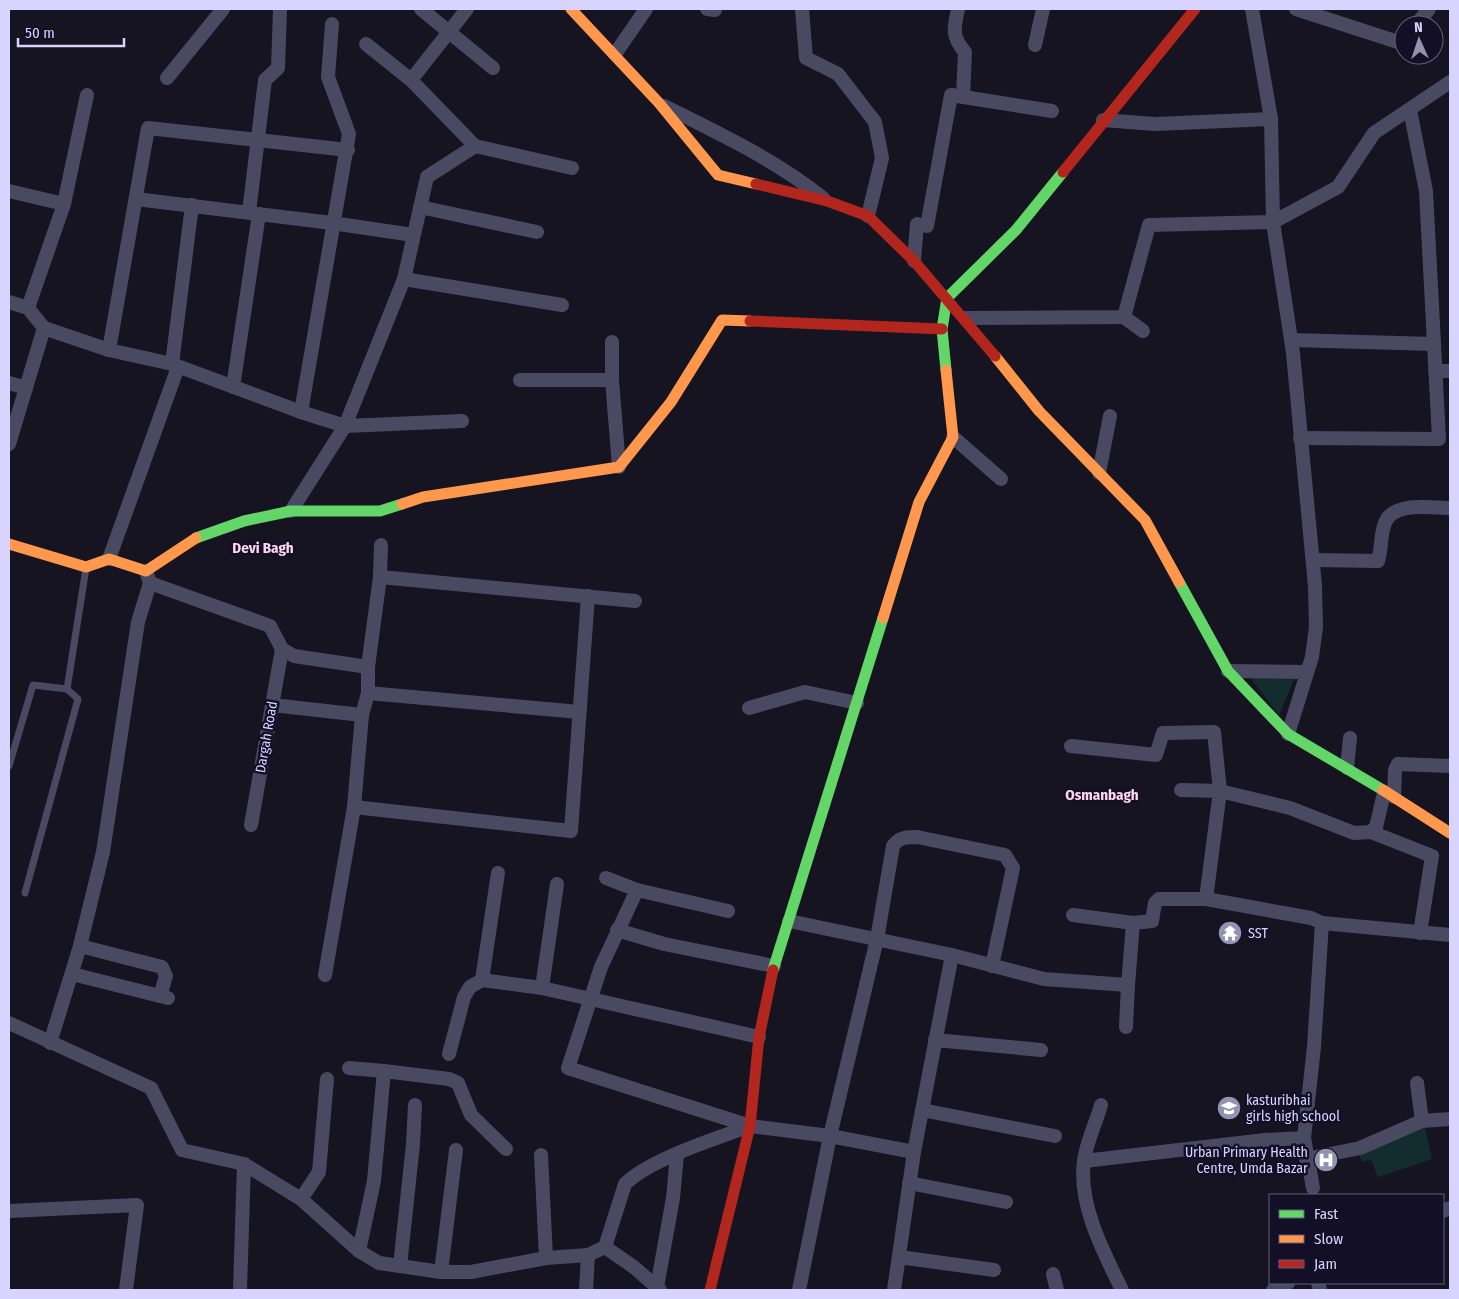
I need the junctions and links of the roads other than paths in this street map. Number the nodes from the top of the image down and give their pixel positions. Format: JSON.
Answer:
{"nodes":[{"id":1,"x":223,"y":9,"type":"edge"},
{"id":2,"x":280,"y":9,"type":"edge"},
{"id":3,"x":421,"y":9,"type":"edge"},
{"id":4,"x":467,"y":9,"type":"edge"},
{"id":5,"x":570,"y":9,"type":"edge"},
{"id":6,"x":646,"y":9,"type":"edge"},
{"id":7,"x":802,"y":9,"type":"edge"},
{"id":8,"x":958,"y":9,"type":"edge"},
{"id":9,"x":1043,"y":9,"type":"edge"},
{"id":10,"x":1195,"y":9,"type":"edge"},
{"id":11,"x":1252,"y":9,"type":"edge"},
{"id":12,"x":1296,"y":9,"type":"edge"},
{"id":13,"x":332,"y":24,"type":"dead end"},
{"id":14,"x":449,"y":31,"type":"junction"},
{"id":15,"x":1394,"y":40,"type":"edge"},
{"id":16,"x":366,"y":44,"type":"dead end"},
{"id":17,"x":1035,"y":45,"type":"dead end"},
{"id":18,"x":615,"y":54,"type":"junction"},
{"id":19,"x":493,"y":68,"type":"dead end"},
{"id":20,"x":167,"y":78,"type":"dead end"},
{"id":21,"x":411,"y":80,"type":"junction"},
{"id":22,"x":1450,"y":82,"type":"edge"},
{"id":23,"x":87,"y":95,"type":"dead end"},
{"id":24,"x":963,"y":97,"type":"junction"},
{"id":25,"x":659,"y":103,"type":"junction"},
{"id":26,"x":1410,"y":110,"type":"junction"},
{"id":27,"x":1052,"y":111,"type":"dead end"},
{"id":28,"x":1271,"y":119,"type":"junction"},
{"id":29,"x":1103,"y":120,"type":"junction"},
{"id":30,"x":257,"y":139,"type":"junction"},
{"id":31,"x":475,"y":146,"type":"junction"},
{"id":32,"x":348,"y":150,"type":"junction"},
{"id":33,"x":572,"y":168,"type":"dead end"},
{"id":34,"x":9,"y":191,"type":"edge"},
{"id":35,"x":136,"y":199,"type":"junction"},
{"id":36,"x":827,"y":201,"type":"junction"},
{"id":37,"x":64,"y":204,"type":"junction"},
{"id":38,"x":192,"y":206,"type":"junction"},
{"id":39,"x":420,"y":207,"type":"junction"},
{"id":40,"x":254,"y":213,"type":"junction"},
{"id":41,"x":868,"y":216,"type":"junction"},
{"id":42,"x":1273,"y":222,"type":"junction"},
{"id":43,"x":332,"y":223,"type":"junction"},
{"id":44,"x":537,"y":232,"type":"dead end"},
{"id":45,"x":413,"y":235,"type":"junction"},
{"id":46,"x":914,"y":261,"type":"junction"},
{"id":47,"x":404,"y":279,"type":"junction"},
{"id":48,"x":947,"y":298,"type":"junction"},
{"id":49,"x":9,"y":302,"type":"edge"},
{"id":50,"x":562,"y":305,"type":"dead end"},
{"id":51,"x":28,"y":308,"type":"junction"},
{"id":52,"x":1124,"y":317,"type":"junction"},
{"id":53,"x":965,"y":318,"type":"junction"},
{"id":54,"x":44,"y":328,"type":"junction"},
{"id":55,"x":942,"y":329,"type":"junction"},
{"id":56,"x":1143,"y":330,"type":"dead end"},
{"id":57,"x":1292,"y":340,"type":"junction"},
{"id":58,"x":612,"y":342,"type":"dead end"},
{"id":59,"x":1434,"y":344,"type":"junction"},
{"id":60,"x":109,"y":350,"type":"junction"},
{"id":61,"x":175,"y":365,"type":"junction"},
{"id":62,"x":1435,"y":371,"type":"junction"},
{"id":63,"x":1450,"y":371,"type":"edge"},
{"id":64,"x":520,"y":380,"type":"dead end"},
{"id":65,"x":612,"y":380,"type":"junction"},
{"id":66,"x":9,"y":383,"type":"edge"},
{"id":67,"x":233,"y":387,"type":"junction"},
{"id":68,"x":26,"y":388,"type":"junction"},
{"id":69,"x":301,"y":412,"type":"junction"},
{"id":70,"x":1110,"y":416,"type":"dead end"},
{"id":71,"x":462,"y":421,"type":"dead end"},
{"id":72,"x":345,"y":426,"type":"junction"},
{"id":73,"x":953,"y":437,"type":"junction"},
{"id":74,"x":1300,"y":438,"type":"junction"},
{"id":75,"x":9,"y":444,"type":"edge"},
{"id":76,"x":619,"y":466,"type":"junction"},
{"id":77,"x":1099,"y":473,"type":"junction"},
{"id":78,"x":1001,"y":479,"type":"dead end"},
{"id":79,"x":1450,"y":508,"type":"edge"},
{"id":80,"x":291,"y":511,"type":"junction"},
{"id":81,"x":9,"y":544,"type":"edge"},
{"id":82,"x":380,"y":545,"type":"dead end"},
{"id":83,"x":109,"y":559,"type":"junction"},
{"id":84,"x":1314,"y":560,"type":"junction"},
{"id":85,"x":86,"y":567,"type":"junction"},
{"id":86,"x":148,"y":577,"type":"junction"},
{"id":87,"x":380,"y":577,"type":"junction"},
{"id":88,"x":588,"y":596,"type":"junction"},
{"id":89,"x":635,"y":601,"type":"dead end"},
{"id":90,"x":282,"y":649,"type":"junction"},
{"id":91,"x":368,"y":667,"type":"junction"},
{"id":92,"x":1228,"y":671,"type":"junction"},
{"id":93,"x":1305,"y":672,"type":"junction"},
{"id":94,"x":67,"y":689,"type":"junction"},
{"id":95,"x":368,"y":693,"type":"junction"},
{"id":96,"x":857,"y":703,"type":"junction"},
{"id":97,"x":272,"y":705,"type":"junction"},
{"id":98,"x":749,"y":708,"type":"dead end"},
{"id":99,"x":578,"y":712,"type":"junction"},
{"id":100,"x":362,"y":715,"type":"junction"},
{"id":101,"x":1288,"y":734,"type":"junction"},
{"id":102,"x":1350,"y":738,"type":"dead end"},
{"id":103,"x":1071,"y":746,"type":"dead end"},
{"id":104,"x":9,"y":766,"type":"edge"},
{"id":105,"x":1450,"y":766,"type":"edge"},
{"id":106,"x":1348,"y":768,"type":"junction"},
{"id":107,"x":1181,"y":790,"type":"dead end"},
{"id":108,"x":1220,"y":791,"type":"junction"},
{"id":109,"x":1389,"y":795,"type":"junction"},
{"id":110,"x":354,"y":807,"type":"junction"},
{"id":111,"x":251,"y":825,"type":"dead end"},
{"id":112,"x":1371,"y":832,"type":"junction"},
{"id":113,"x":1450,"y":834,"type":"edge"},
{"id":114,"x":498,"y":873,"type":"dead end"},
{"id":115,"x":606,"y":878,"type":"dead end"},
{"id":116,"x":556,"y":884,"type":"dead end"},
{"id":117,"x":637,"y":890,"type":"junction"},
{"id":118,"x":25,"y":893,"type":"dead end"},
{"id":119,"x":1206,"y":899,"type":"junction"},
{"id":120,"x":728,"y":911,"type":"dead end"},
{"id":121,"x":1073,"y":915,"type":"dead end"},
{"id":122,"x":789,"y":921,"type":"junction"},
{"id":123,"x":1133,"y":923,"type":"junction"},
{"id":124,"x":1322,"y":923,"type":"junction"},
{"id":125,"x":617,"y":930,"type":"junction"},
{"id":126,"x":1420,"y":933,"type":"junction"},
{"id":127,"x":1450,"y":936,"type":"edge"},
{"id":128,"x":877,"y":939,"type":"junction"},
{"id":129,"x":80,"y":946,"type":"junction"},
{"id":130,"x":952,"y":955,"type":"junction"},
{"id":131,"x":774,"y":966,"type":"junction"},
{"id":132,"x":992,"y":966,"type":"junction"},
{"id":133,"x":72,"y":974,"type":"junction"},
{"id":134,"x":325,"y":975,"type":"dead end"},
{"id":135,"x":482,"y":980,"type":"junction"},
{"id":136,"x":1128,"y":985,"type":"junction"},
{"id":137,"x":542,"y":988,"type":"junction"},
{"id":138,"x":589,"y":999,"type":"junction"},
{"id":139,"x":9,"y":1023,"type":"edge"},
{"id":140,"x":1126,"y":1028,"type":"dead end"},
{"id":141,"x":759,"y":1036,"type":"junction"},
{"id":142,"x":936,"y":1040,"type":"junction"},
{"id":143,"x":50,"y":1043,"type":"junction"},
{"id":144,"x":1041,"y":1050,"type":"dead end"},
{"id":145,"x":449,"y":1054,"type":"dead end"},
{"id":146,"x":349,"y":1068,"type":"dead end"},
{"id":147,"x":384,"y":1071,"type":"junction"},
{"id":148,"x":327,"y":1079,"type":"dead end"},
{"id":149,"x":1417,"y":1083,"type":"dead end"},
{"id":150,"x":415,"y":1105,"type":"dead end"},
{"id":151,"x":1101,"y":1106,"type":"dead end"},
{"id":152,"x":922,"y":1110,"type":"junction"},
{"id":153,"x":1450,"y":1119,"type":"edge"},
{"id":154,"x":1422,"y":1121,"type":"junction"},
{"id":155,"x":750,"y":1126,"type":"junction"},
{"id":156,"x":830,"y":1136,"type":"junction"},
{"id":157,"x":1055,"y":1136,"type":"dead end"},
{"id":158,"x":1304,"y":1138,"type":"junction"},
{"id":159,"x":506,"y":1149,"type":"dead end"},
{"id":160,"x":456,"y":1150,"type":"dead end"},
{"id":161,"x":914,"y":1152,"type":"junction"},
{"id":162,"x":676,"y":1154,"type":"junction"},
{"id":163,"x":541,"y":1155,"type":"dead end"},
{"id":164,"x":1306,"y":1159,"type":"junction"},
{"id":165,"x":1084,"y":1162,"type":"junction"},
{"id":166,"x":244,"y":1164,"type":"junction"},
{"id":167,"x":910,"y":1183,"type":"junction"},
{"id":168,"x":1312,"y":1188,"type":"dead end"},
{"id":169,"x":301,"y":1199,"type":"junction"},
{"id":170,"x":1006,"y":1202,"type":"dead end"},
{"id":171,"x":9,"y":1211,"type":"edge"},
{"id":172,"x":605,"y":1247,"type":"junction"},
{"id":173,"x":359,"y":1252,"type":"junction"},
{"id":174,"x":588,"y":1255,"type":"junction"},
{"id":175,"x":899,"y":1257,"type":"junction"},
{"id":176,"x":546,"y":1258,"type":"junction"},
{"id":177,"x":400,"y":1266,"type":"junction"},
{"id":178,"x":994,"y":1270,"type":"dead end"},
{"id":179,"x":441,"y":1272,"type":"junction"},
{"id":180,"x":1054,"y":1274,"type":"dead end"},
{"id":181,"x":1286,"y":1284,"type":"edge"},
{"id":182,"x":658,"y":1289,"type":"edge"},
{"id":183,"x":126,"y":1290,"type":"edge"},
{"id":184,"x":240,"y":1290,"type":"edge"},
{"id":185,"x":586,"y":1290,"type":"edge"},
{"id":186,"x":710,"y":1290,"type":"edge"},
{"id":187,"x":799,"y":1290,"type":"edge"},
{"id":188,"x":894,"y":1290,"type":"edge"},
{"id":189,"x":1057,"y":1290,"type":"edge"},
{"id":190,"x":1122,"y":1290,"type":"edge"},
{"id":191,"x":1273,"y":1290,"type":"edge"}],
"edges":[{"from":1,"to":20,"type":"street"},
{"from":2,"to":30,"type":"street"},
{"from":3,"to":14,"type":"street"},
{"from":4,"to":14,"type":"street"},
{"from":5,"to":18,"type":"street"},
{"from":6,"to":18,"type":"street"},
{"from":7,"to":41,"type":"street"},
{"from":8,"to":24,"type":"street"},
{"from":9,"to":17,"type":"street"},
{"from":10,"to":29,"type":"street"},
{"from":11,"to":28,"type":"street"},
{"from":12,"to":15,"type":"street"},
{"from":13,"to":32,"type":"street"},
{"from":14,"to":19,"type":"street"},
{"from":14,"to":21,"type":"street"},
{"from":16,"to":21,"type":"street"},
{"from":18,"to":25,"type":"street"},
{"from":21,"to":31,"type":"street"},
{"from":22,"to":26,"type":"street"},
{"from":23,"to":37,"type":"street"},
{"from":24,"to":27,"type":"street"},
{"from":24,"to":46,"type":"street"},
{"from":25,"to":36,"type":"street"},
{"from":25,"to":36,"type":"street"},
{"from":26,"to":42,"type":"street"},
{"from":26,"to":59,"type":"street"},
{"from":28,"to":29,"type":"street"},
{"from":28,"to":42,"type":"street"},
{"from":29,"to":48,"type":"street"},
{"from":30,"to":32,"type":"street"},
{"from":30,"to":35,"type":"street"},
{"from":30,"to":40,"type":"street"},
{"from":31,"to":33,"type":"street"},
{"from":31,"to":39,"type":"street"},
{"from":32,"to":43,"type":"street"},
{"from":34,"to":37,"type":"street"},
{"from":35,"to":38,"type":"street"},
{"from":35,"to":60,"type":"street"},
{"from":36,"to":41,"type":"street"},
{"from":37,"to":51,"type":"street"},
{"from":38,"to":40,"type":"street"},
{"from":38,"to":61,"type":"street"},
{"from":39,"to":44,"type":"street"},
{"from":39,"to":45,"type":"street"},
{"from":40,"to":43,"type":"street"},
{"from":40,"to":67,"type":"street"},
{"from":41,"to":46,"type":"street"},
{"from":42,"to":52,"type":"street"},
{"from":42,"to":57,"type":"street"},
{"from":43,"to":45,"type":"street"},
{"from":43,"to":69,"type":"street"},
{"from":45,"to":47,"type":"street"},
{"from":46,"to":48,"type":"street"},
{"from":47,"to":50,"type":"street"},
{"from":47,"to":72,"type":"street"},
{"from":48,"to":53,"type":"street"},
{"from":48,"to":55,"type":"street"},
{"from":49,"to":51,"type":"street"},
{"from":51,"to":54,"type":"street"},
{"from":52,"to":53,"type":"street"},
{"from":52,"to":56,"type":"street"},
{"from":53,"to":77,"type":"street"},
{"from":54,"to":60,"type":"street"},
{"from":54,"to":68,"type":"street"},
{"from":55,"to":73,"type":"street"},
{"from":55,"to":76,"type":"street"},
{"from":57,"to":59,"type":"street"},
{"from":57,"to":74,"type":"street"},
{"from":58,"to":65,"type":"street"},
{"from":59,"to":62,"type":"street"},
{"from":60,"to":61,"type":"street"},
{"from":61,"to":67,"type":"street"},
{"from":61,"to":83,"type":"street"},
{"from":62,"to":63,"type":"street"},
{"from":62,"to":74,"type":"street"},
{"from":64,"to":65,"type":"street"},
{"from":65,"to":76,"type":"street"},
{"from":66,"to":68,"type":"street"},
{"from":67,"to":69,"type":"street"},
{"from":68,"to":75,"type":"street"},
{"from":69,"to":72,"type":"street"},
{"from":70,"to":77,"type":"street"},
{"from":71,"to":72,"type":"street"},
{"from":72,"to":80,"type":"street"},
{"from":73,"to":78,"type":"street"},
{"from":73,"to":96,"type":"street"},
{"from":74,"to":84,"type":"street"},
{"from":76,"to":80,"type":"street"},
{"from":77,"to":92,"type":"street"},
{"from":79,"to":84,"type":"street"},
{"from":80,"to":86,"type":"street"},
{"from":81,"to":85,"type":"street"},
{"from":82,"to":87,"type":"street"},
{"from":83,"to":85,"type":"street"},
{"from":83,"to":86,"type":"street"},
{"from":84,"to":93,"type":"street"},
{"from":85,"to":94,"type":"lane"},
{"from":86,"to":90,"type":"street"},
{"from":86,"to":129,"type":"street"},
{"from":87,"to":88,"type":"street"},
{"from":87,"to":91,"type":"street"},
{"from":88,"to":89,"type":"street"},
{"from":88,"to":99,"type":"street"},
{"from":90,"to":91,"type":"street"},
{"from":90,"to":97,"type":"street","name":"Dargah Road"},
{"from":91,"to":95,"type":"street"},
{"from":92,"to":93,"type":"street"},
{"from":92,"to":101,"type":"street"},
{"from":93,"to":101,"type":"street"},
{"from":94,"to":104,"type":"lane"},
{"from":94,"to":118,"type":"lane"},
{"from":95,"to":99,"type":"street"},
{"from":95,"to":100,"type":"street"},
{"from":96,"to":98,"type":"street"},
{"from":96,"to":122,"type":"street"},
{"from":97,"to":100,"type":"street"},
{"from":97,"to":111,"type":"street","name":"Dargah Road"},
{"from":99,"to":110,"type":"street"},
{"from":100,"to":110,"type":"street"},
{"from":101,"to":106,"type":"street"},
{"from":102,"to":106,"type":"street"},
{"from":103,"to":108,"type":"street"},
{"from":105,"to":109,"type":"street"},
{"from":106,"to":109,"type":"street"},
{"from":107,"to":108,"type":"street"},
{"from":108,"to":112,"type":"street"},
{"from":108,"to":119,"type":"street"},
{"from":109,"to":112,"type":"street"},
{"from":109,"to":113,"type":"street"},
{"from":110,"to":134,"type":"street"},
{"from":112,"to":126,"type":"street"},
{"from":114,"to":135,"type":"street"},
{"from":115,"to":117,"type":"street"},
{"from":116,"to":137,"type":"street"},
{"from":117,"to":120,"type":"street"},
{"from":117,"to":125,"type":"street"},
{"from":119,"to":123,"type":"street"},
{"from":119,"to":124,"type":"street"},
{"from":121,"to":123,"type":"street"},
{"from":122,"to":128,"type":"street"},
{"from":122,"to":131,"type":"street"},
{"from":123,"to":136,"type":"street"},
{"from":124,"to":126,"type":"street"},
{"from":124,"to":158,"type":"street"},
{"from":125,"to":131,"type":"street"},
{"from":125,"to":138,"type":"street"},
{"from":126,"to":127,"type":"street"},
{"from":128,"to":130,"type":"street"},
{"from":128,"to":132,"type":"street"},
{"from":128,"to":156,"type":"street"},
{"from":129,"to":133,"type":"street"},
{"from":129,"to":133,"type":"street"},
{"from":130,"to":132,"type":"street"},
{"from":130,"to":142,"type":"street"},
{"from":131,"to":141,"type":"street"},
{"from":132,"to":136,"type":"street"},
{"from":133,"to":143,"type":"street"},
{"from":135,"to":137,"type":"street"},
{"from":135,"to":145,"type":"street"},
{"from":136,"to":140,"type":"street"},
{"from":137,"to":138,"type":"street"},
{"from":138,"to":141,"type":"street"},
{"from":138,"to":155,"type":"street"},
{"from":139,"to":143,"type":"street"},
{"from":141,"to":155,"type":"street"},
{"from":142,"to":144,"type":"street"},
{"from":142,"to":152,"type":"street"},
{"from":143,"to":166,"type":"street"},
{"from":146,"to":147,"type":"street"},
{"from":147,"to":159,"type":"street"},
{"from":147,"to":173,"type":"street"},
{"from":148,"to":169,"type":"street"},
{"from":149,"to":154,"type":"street"},
{"from":150,"to":177,"type":"street"},
{"from":151,"to":165,"type":"street"},
{"from":152,"to":157,"type":"street"},
{"from":152,"to":161,"type":"street"},
{"from":153,"to":154,"type":"street"},
{"from":154,"to":164,"type":"street"},
{"from":155,"to":156,"type":"street"},
{"from":155,"to":162,"type":"street"},
{"from":155,"to":186,"type":"street"},
{"from":156,"to":161,"type":"street"},
{"from":156,"to":187,"type":"street"},
{"from":158,"to":164,"type":"street"},
{"from":158,"to":165,"type":"street"},
{"from":160,"to":179,"type":"street"},
{"from":161,"to":167,"type":"street"},
{"from":162,"to":172,"type":"street"},
{"from":162,"to":182,"type":"street"},
{"from":163,"to":176,"type":"street"},
{"from":164,"to":168,"type":"street"},
{"from":165,"to":190,"type":"street"},
{"from":166,"to":169,"type":"street"},
{"from":166,"to":184,"type":"street"},
{"from":167,"to":170,"type":"street"},
{"from":167,"to":175,"type":"street"},
{"from":169,"to":173,"type":"street"},
{"from":171,"to":183,"type":"street"},
{"from":172,"to":174,"type":"street"},
{"from":172,"to":182,"type":"street"},
{"from":173,"to":177,"type":"street"},
{"from":174,"to":176,"type":"street"},
{"from":174,"to":185,"type":"street"},
{"from":175,"to":178,"type":"street"},
{"from":175,"to":188,"type":"street"},
{"from":176,"to":179,"type":"street"},
{"from":177,"to":179,"type":"street"},
{"from":180,"to":189,"type":"street"},
{"from":181,"to":191,"type":"street"}]}
